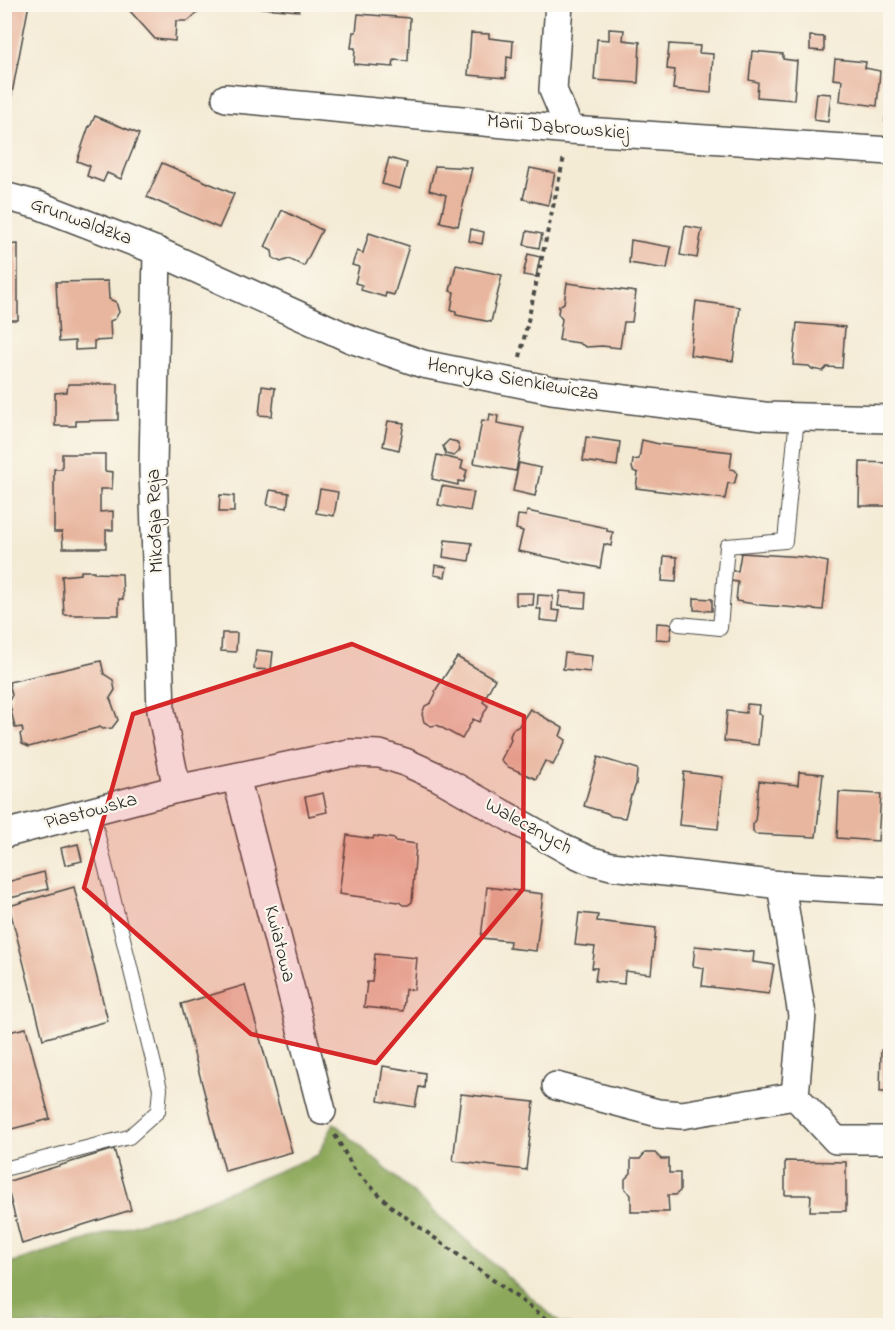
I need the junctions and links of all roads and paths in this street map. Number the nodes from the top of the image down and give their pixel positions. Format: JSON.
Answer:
{"nodes":[{"id":1,"x":559,"y":4,"type":"edge"},
{"id":2,"x":226,"y":98,"type":"dead end"},
{"id":3,"x":570,"y":129,"type":"junction"},
{"id":4,"x":891,"y":151,"type":"edge"},
{"id":5,"x":4,"y":196,"type":"edge"},
{"id":6,"x":157,"y":251,"type":"junction"},
{"id":7,"x":514,"y":384,"type":"junction"},
{"id":8,"x":797,"y":417,"type":"junction"},
{"id":9,"x":891,"y":419,"type":"edge"},
{"id":10,"x":679,"y":624,"type":"dead end"},
{"id":11,"x":236,"y":777,"type":"junction"},
{"id":12,"x":177,"y":789,"type":"junction"},
{"id":13,"x":92,"y":812,"type":"junction"},
{"id":14,"x":4,"y":834,"type":"edge"},
{"id":15,"x":781,"y":885,"type":"junction"},
{"id":16,"x":891,"y":891,"type":"edge"},
{"id":17,"x":556,"y":1086,"type":"dead end"},
{"id":18,"x":795,"y":1096,"type":"junction"},
{"id":19,"x":322,"y":1111,"type":"joint"},
{"id":20,"x":891,"y":1140,"type":"edge"},
{"id":21,"x":4,"y":1169,"type":"edge"},
{"id":22,"x":557,"y":1326,"type":"edge"}],
"edges":[{"from":1,"to":3,"type":"street"},
{"from":2,"to":3,"type":"street","name":"Marii Dąbrowskiej"},
{"from":3,"to":4,"type":"street","name":"Marii Dąbrowskiej"},
{"from":3,"to":7,"type":"path"},
{"from":5,"to":6,"type":"street","name":"Grunwaldzka"},
{"from":6,"to":7,"type":"street","name":"Henryka Sienkiewicza"},
{"from":6,"to":12,"type":"street","name":"Mikołaja Reja"},
{"from":7,"to":8,"type":"street","name":"Henryka Sienkiewicza"},
{"from":8,"to":9,"type":"street","name":"Henryka Sienkiewicza"},
{"from":8,"to":10,"type":"lane"},
{"from":11,"to":12,"type":"street","name":"Walecznych"},
{"from":11,"to":15,"type":"street","name":"Walecznych"},
{"from":11,"to":19,"type":"street","name":"Kwiatowa"},
{"from":12,"to":13,"type":"street","name":"Piastowska"},
{"from":13,"to":14,"type":"street","name":"Piastowska"},
{"from":13,"to":21,"type":"lane"},
{"from":15,"to":16,"type":"street","name":"Walecznych"},
{"from":15,"to":18,"type":"street"},
{"from":17,"to":18,"type":"street"},
{"from":18,"to":20,"type":"street"},
{"from":19,"to":22,"type":"path"}]}
